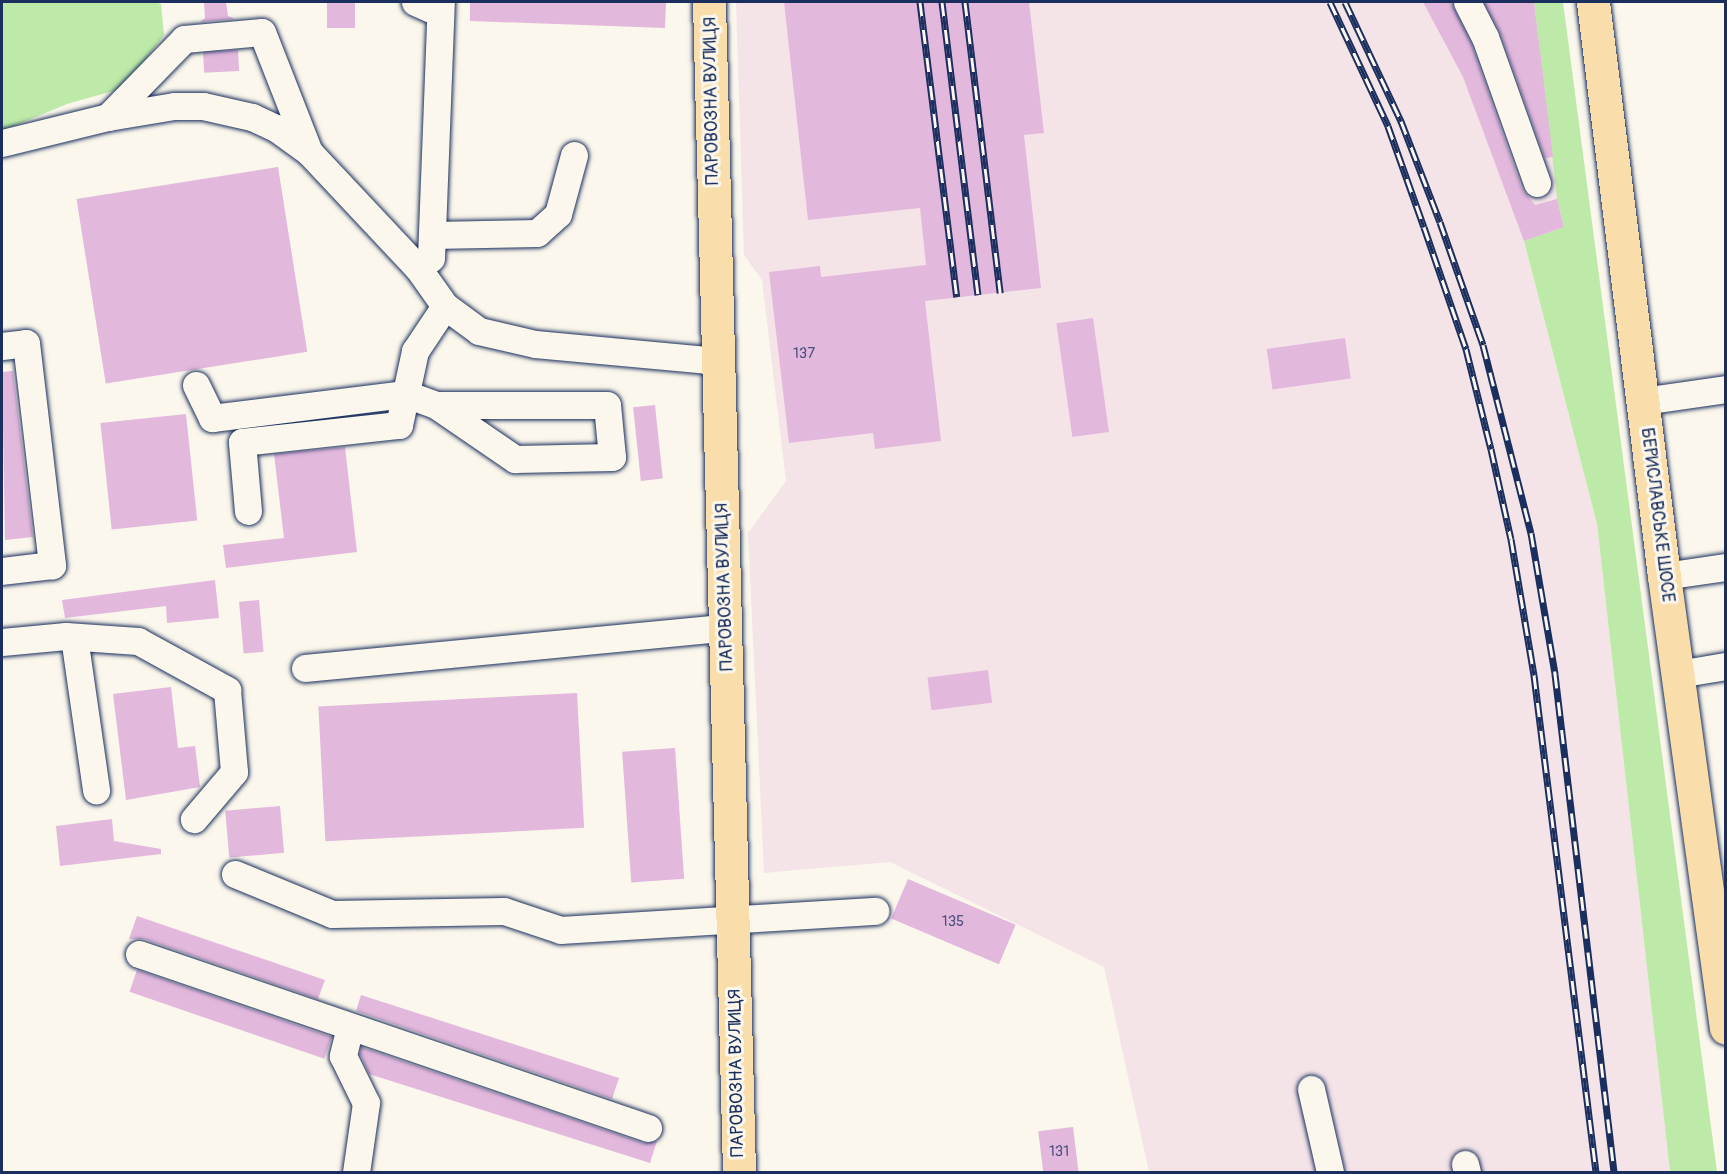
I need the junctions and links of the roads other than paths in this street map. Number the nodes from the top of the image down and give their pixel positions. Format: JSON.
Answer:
{"nodes":[{"id":1,"x":415,"y":2,"type":"edge"},
{"id":2,"x":709,"y":2,"type":"edge"},
{"id":3,"x":1467,"y":2,"type":"edge"},
{"id":4,"x":1593,"y":2,"type":"edge"},
{"id":5,"x":441,"y":7,"type":"edge"},
{"id":6,"x":108,"y":117,"type":"junction"},
{"id":7,"x":2,"y":143,"type":"edge"},
{"id":8,"x":309,"y":152,"type":"junction"},
{"id":9,"x":574,"y":154,"type":"dead end"},
{"id":10,"x":1537,"y":183,"type":"dead end"},
{"id":11,"x":432,"y":235,"type":"junction"},
{"id":12,"x":418,"y":268,"type":"junction"},
{"id":13,"x":445,"y":306,"type":"junction"},
{"id":14,"x":2,"y":346,"type":"edge"},
{"id":15,"x":717,"y":361,"type":"junction"},
{"id":16,"x":196,"y":385,"type":"dead end"},
{"id":17,"x":1725,"y":389,"type":"edge"},
{"id":18,"x":406,"y":394,"type":"junction"},
{"id":19,"x":1643,"y":401,"type":"junction"},
{"id":20,"x":436,"y":405,"type":"junction"},
{"id":21,"x":248,"y":511,"type":"dead end"},
{"id":22,"x":1725,"y":567,"type":"edge"},
{"id":23,"x":2,"y":571,"type":"edge"},
{"id":24,"x":1664,"y":576,"type":"junction"},
{"id":25,"x":727,"y":627,"type":"junction"},
{"id":26,"x":74,"y":637,"type":"junction"},
{"id":27,"x":2,"y":642,"type":"edge"},
{"id":28,"x":1725,"y":666,"type":"edge"},
{"id":29,"x":305,"y":668,"type":"dead end"},
{"id":30,"x":1678,"y":674,"type":"junction"},
{"id":31,"x":96,"y":790,"type":"dead end"},
{"id":32,"x":194,"y":819,"type":"dead end"},
{"id":33,"x":235,"y":874,"type":"dead end"},
{"id":34,"x":875,"y":911,"type":"dead end"},
{"id":35,"x":734,"y":921,"type":"junction"},
{"id":36,"x":139,"y":954,"type":"dead end"},
{"id":37,"x":350,"y":1027,"type":"junction"},
{"id":38,"x":1725,"y":1028,"type":"edge"},
{"id":39,"x":1311,"y":1089,"type":"dead end"},
{"id":40,"x":648,"y":1128,"type":"dead end"},
{"id":41,"x":356,"y":1173,"type":"edge"},
{"id":42,"x":739,"y":1173,"type":"edge"},
{"id":43,"x":1330,"y":1173,"type":"edge"}],
"edges":[{"from":1,"to":5,"type":"street"},
{"from":2,"to":15,"type":"main road","name":"ПАРОВОЗНА ВУЛИЦЯ"},
{"from":3,"to":10,"type":"street"},
{"from":4,"to":19,"type":"main road","name":"БЕРИСЛАВСЬКЕ ШОСЕ"},
{"from":5,"to":11,"type":"street"},
{"from":6,"to":7,"type":"street"},
{"from":6,"to":8,"type":"street"},
{"from":6,"to":8,"type":"street"},
{"from":8,"to":12,"type":"street"},
{"from":9,"to":11,"type":"street"},
{"from":11,"to":12,"type":"street"},
{"from":12,"to":13,"type":"street"},
{"from":13,"to":15,"type":"street"},
{"from":13,"to":18,"type":"street"},
{"from":14,"to":23,"type":"street"},
{"from":15,"to":25,"type":"main road","name":"ПАРОВОЗНА ВУЛИЦЯ"},
{"from":16,"to":18,"type":"street"},
{"from":17,"to":19,"type":"street"},
{"from":18,"to":20,"type":"street"},
{"from":18,"to":21,"type":"street"},
{"from":19,"to":24,"type":"main road","name":"БЕРИСЛАВСЬКЕ ШОСЕ"},
{"from":20,"to":20,"type":"street"},
{"from":22,"to":24,"type":"street"},
{"from":24,"to":30,"type":"main road","name":"БЕРИСЛАВСЬКЕ ШОСЕ"},
{"from":25,"to":29,"type":"street"},
{"from":25,"to":35,"type":"main road","name":"ПАРОВОЗНА ВУЛИЦЯ"},
{"from":26,"to":27,"type":"street"},
{"from":26,"to":31,"type":"street"},
{"from":26,"to":32,"type":"street"},
{"from":28,"to":30,"type":"street"},
{"from":30,"to":38,"type":"main road","name":"БЕРИСЛАВСЬКЕ ШОСЕ"},
{"from":33,"to":35,"type":"street"},
{"from":34,"to":35,"type":"street"},
{"from":35,"to":42,"type":"main road","name":"ПАРОВОЗНА ВУЛИЦЯ"},
{"from":36,"to":37,"type":"street"},
{"from":37,"to":40,"type":"street"},
{"from":37,"to":41,"type":"street"},
{"from":39,"to":43,"type":"street"}]}
